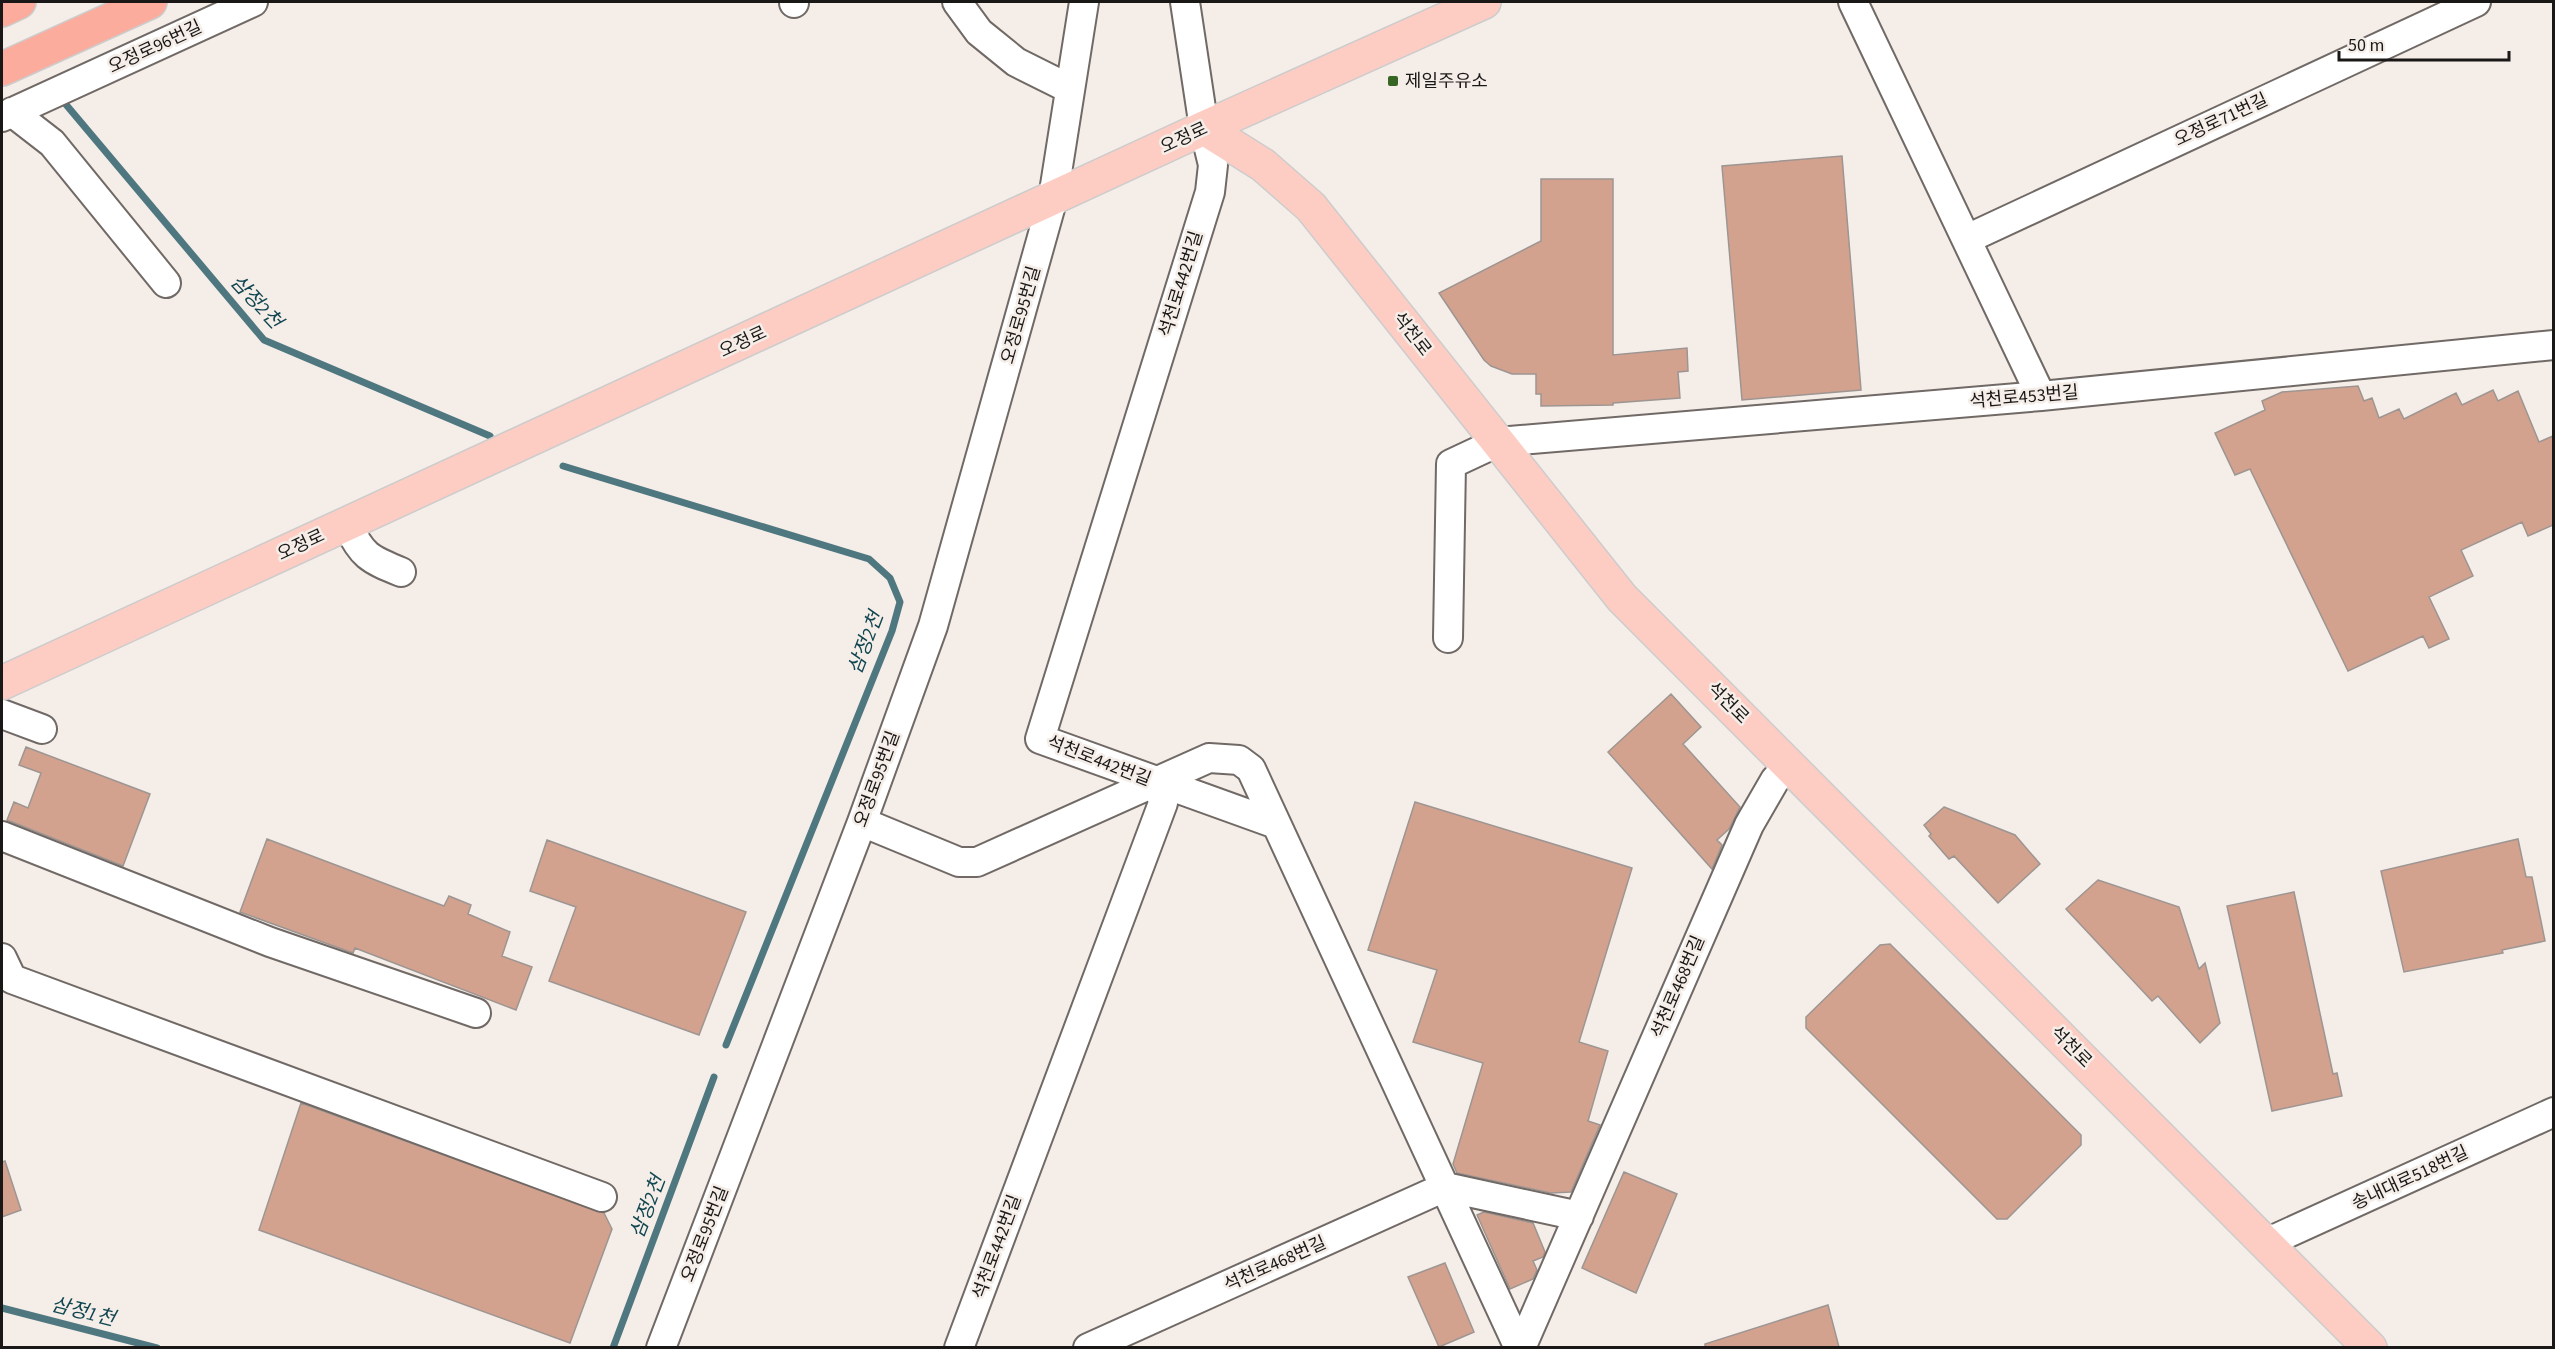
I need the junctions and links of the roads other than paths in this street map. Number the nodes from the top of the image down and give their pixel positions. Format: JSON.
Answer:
{"nodes":[{"id":1,"x":19,"y":2,"type":"edge"},
{"id":2,"x":150,"y":2,"type":"edge"},
{"id":3,"x":253,"y":2,"type":"edge"},
{"id":4,"x":957,"y":2,"type":"edge"},
{"id":5,"x":1084,"y":2,"type":"edge"},
{"id":6,"x":1185,"y":2,"type":"edge"},
{"id":7,"x":1485,"y":2,"type":"edge"},
{"id":8,"x":1853,"y":2,"type":"edge"},
{"id":9,"x":2476,"y":2,"type":"edge"},
{"id":10,"x":2,"y":9,"type":"edge"},
{"id":11,"x":2,"y":69,"type":"edge"},
{"id":12,"x":1070,"y":88,"type":"junction"},
{"id":13,"x":7,"y":115,"type":"edge"},
{"id":14,"x":1204,"y":128,"type":"junction"},
{"id":15,"x":1053,"y":198,"type":"junction"},
{"id":16,"x":1967,"y":239,"type":"junction"},
{"id":17,"x":165,"y":283,"type":"dead end"},
{"id":18,"x":2552,"y":349,"type":"edge"},
{"id":19,"x":2041,"y":396,"type":"junction"},
{"id":20,"x":1498,"y":442,"type":"junction"},
{"id":21,"x":347,"y":524,"type":"junction"},
{"id":22,"x":401,"y":572,"type":"dead end"},
{"id":23,"x":1448,"y":638,"type":"dead end"},
{"id":24,"x":2,"y":683,"type":"edge"},
{"id":25,"x":2,"y":714,"type":"edge"},
{"id":26,"x":42,"y":729,"type":"dead end"},
{"id":27,"x":1789,"y":765,"type":"junction"},
{"id":28,"x":1158,"y":782,"type":"junction"},
{"id":29,"x":862,"y":822,"type":"junction"},
{"id":30,"x":1276,"y":825,"type":"junction"},
{"id":31,"x":2,"y":836,"type":"edge"},
{"id":32,"x":7,"y":969,"type":"edge"},
{"id":33,"x":476,"y":1013,"type":"dead end"},
{"id":34,"x":2553,"y":1112,"type":"edge"},
{"id":35,"x":1445,"y":1187,"type":"junction"},
{"id":36,"x":602,"y":1197,"type":"dead end"},
{"id":37,"x":1579,"y":1216,"type":"junction"},
{"id":38,"x":2266,"y":1243,"type":"junction"},
{"id":39,"x":662,"y":1347,"type":"edge"},
{"id":40,"x":960,"y":1347,"type":"edge"},
{"id":41,"x":1088,"y":1347,"type":"edge"},
{"id":42,"x":1520,"y":1347,"type":"edge"},
{"id":43,"x":2370,"y":1347,"type":"edge"}],
"edges":[{"from":1,"to":10,"type":"highway"},
{"from":2,"to":11,"type":"highway"},
{"from":3,"to":13,"type":"street","name":"오정로96번길"},
{"from":4,"to":12,"type":"street"},
{"from":5,"to":12,"type":"street"},
{"from":6,"to":14,"type":"street"},
{"from":7,"to":14,"type":"main road","name":"오정로"},
{"from":8,"to":16,"type":"street"},
{"from":9,"to":16,"type":"street","name":"오정로71번길"},
{"from":12,"to":15,"type":"street"},
{"from":13,"to":17,"type":"street"},
{"from":14,"to":15,"type":"main road","name":"오정로"},
{"from":14,"to":20,"type":"main road","name":"석천로"},
{"from":14,"to":28,"type":"street","name":"석천로442번길"},
{"from":15,"to":21,"type":"main road","name":"오정로"},
{"from":15,"to":29,"type":"street","name":"오정로95번길"},
{"from":16,"to":19,"type":"street"},
{"from":18,"to":19,"type":"street","name":"석천로453번길"},
{"from":19,"to":20,"type":"street","name":"석천로453번길"},
{"from":20,"to":23,"type":"street"},
{"from":20,"to":27,"type":"main road","name":"석천로"},
{"from":21,"to":22,"type":"street"},
{"from":21,"to":24,"type":"main road","name":"오정로"},
{"from":25,"to":26,"type":"street"},
{"from":27,"to":37,"type":"street","name":"석천로468번길"},
{"from":27,"to":38,"type":"main road","name":"석천로"},
{"from":28,"to":29,"type":"street"},
{"from":28,"to":30,"type":"street"},
{"from":28,"to":30,"type":"street"},
{"from":28,"to":40,"type":"street","name":"석천로442번길"},
{"from":29,"to":39,"type":"street","name":"오정로95번길"},
{"from":30,"to":35,"type":"street"},
{"from":31,"to":33,"type":"street"},
{"from":32,"to":36,"type":"street"},
{"from":34,"to":38,"type":"street","name":"송내대로518번길"},
{"from":35,"to":37,"type":"street"},
{"from":35,"to":41,"type":"street","name":"석천로468번길"},
{"from":35,"to":42,"type":"street"},
{"from":37,"to":42,"type":"street","name":"석천로468번길"},
{"from":38,"to":43,"type":"main road","name":"석천로"}]}
